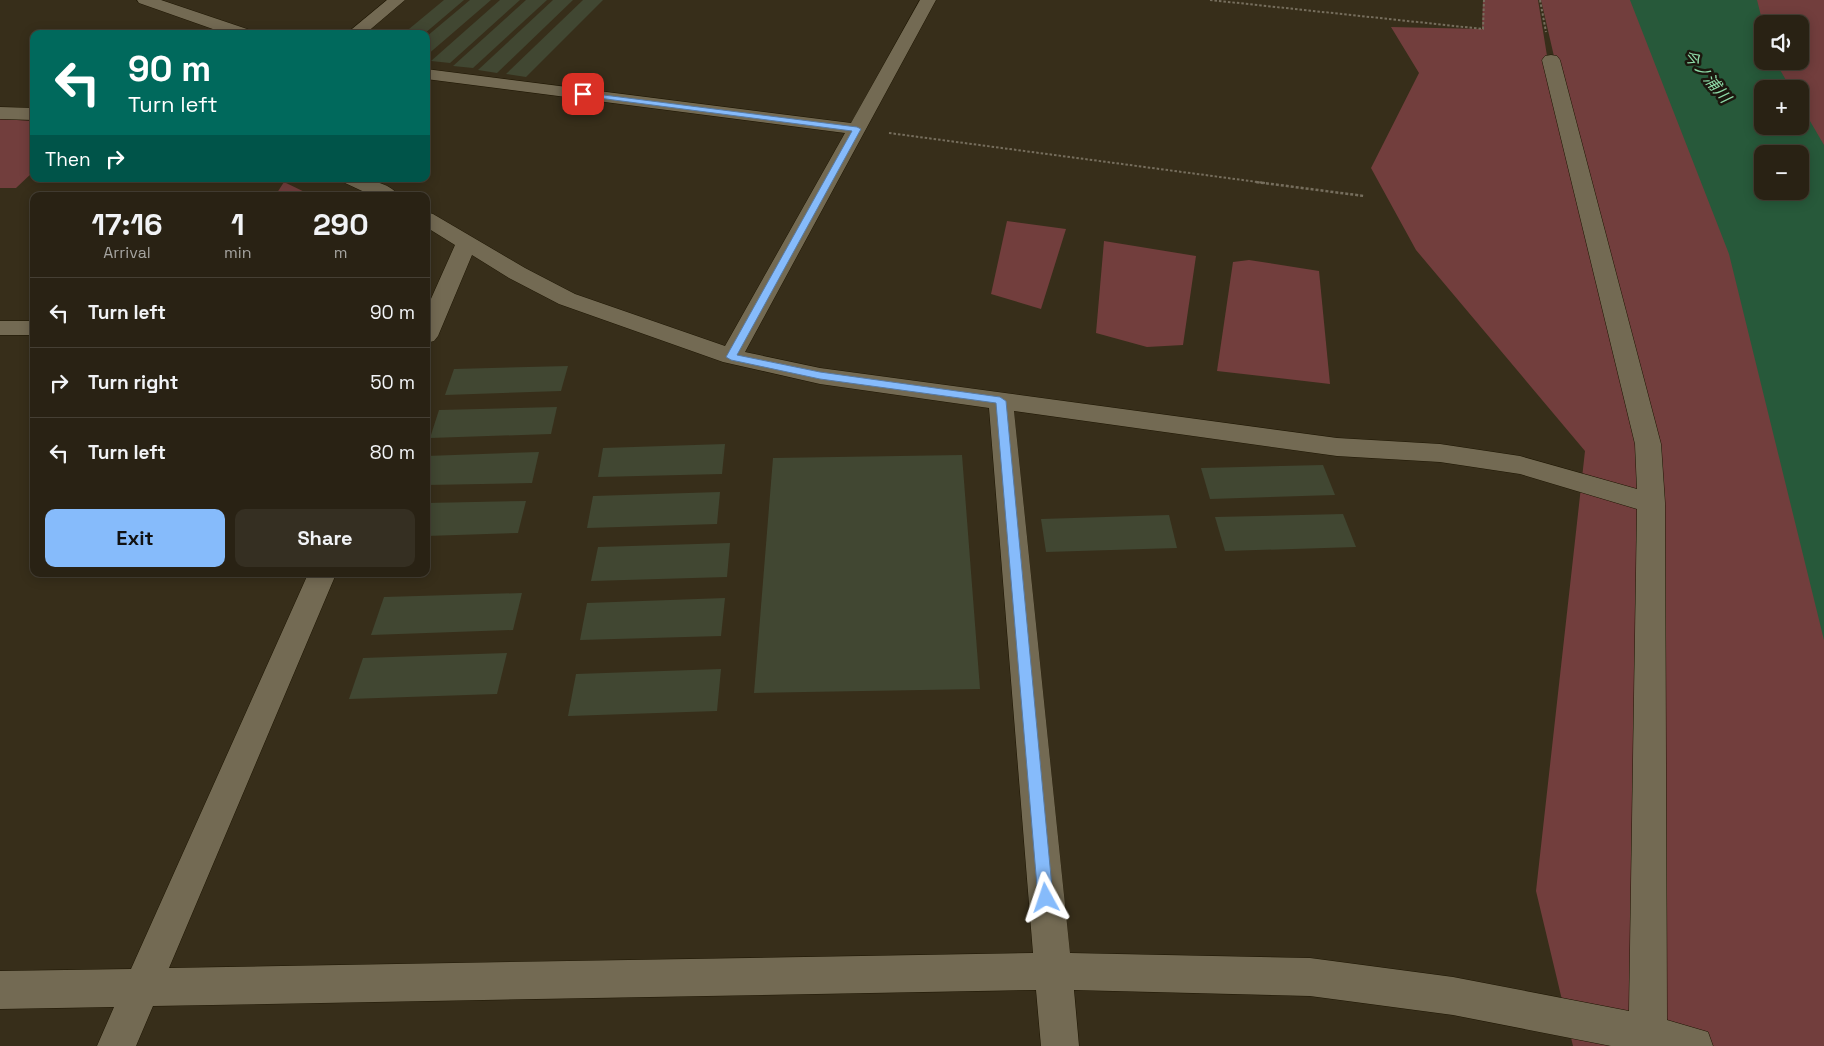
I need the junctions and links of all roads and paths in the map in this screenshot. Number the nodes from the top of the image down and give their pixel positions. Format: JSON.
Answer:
{"nodes":[{"id":1,"x":145,"y":0,"type":"edge"},
{"id":2,"x":397,"y":0,"type":"edge"},
{"id":3,"x":928,"y":0,"type":"edge"},
{"id":4,"x":1210,"y":0,"type":"edge"},
{"id":5,"x":1484,"y":0,"type":"edge"},
{"id":6,"x":1540,"y":0,"type":"edge"},
{"id":7,"x":232,"y":30,"type":"edge"},
{"id":8,"x":359,"y":30,"type":"edge"},
{"id":9,"x":1551,"y":60,"type":"joint"},
{"id":10,"x":430,"y":75,"type":"edge"},
{"id":11,"x":0,"y":113,"type":"edge"},
{"id":12,"x":30,"y":114,"type":"edge"},
{"id":13,"x":857,"y":129,"type":"junction"},
{"id":14,"x":359,"y":182,"type":"edge"},
{"id":15,"x":380,"y":192,"type":"edge"},
{"id":16,"x":1364,"y":196,"type":"dead end"},
{"id":17,"x":430,"y":220,"type":"edge"},
{"id":18,"x":467,"y":243,"type":"junction"},
{"id":19,"x":430,"y":324,"type":"edge"},
{"id":20,"x":0,"y":328,"type":"edge"},
{"id":21,"x":30,"y":328,"type":"edge"},
{"id":22,"x":731,"y":357,"type":"junction"},
{"id":23,"x":1000,"y":401,"type":"junction"},
{"id":24,"x":1650,"y":503,"type":"junction"},
{"id":25,"x":321,"y":577,"type":"edge"},
{"id":26,"x":1052,"y":970,"type":"junction"},
{"id":27,"x":142,"y":988,"type":"junction"},
{"id":28,"x":0,"y":990,"type":"edge"},
{"id":29,"x":1664,"y":1041,"type":"edge"},
{"id":30,"x":116,"y":1046,"type":"edge"},
{"id":31,"x":1060,"y":1046,"type":"edge"}],
"edges":[{"from":1,"to":7,"type":"street"},
{"from":2,"to":8,"type":"street"},
{"from":3,"to":13,"type":"street"},
{"from":4,"to":5,"type":"path"},
{"from":6,"to":9,"type":"path"},
{"from":9,"to":24,"type":"street"},
{"from":10,"to":13,"type":"street"},
{"from":11,"to":12,"type":"street"},
{"from":13,"to":16,"type":"path"},
{"from":13,"to":22,"type":"street"},
{"from":14,"to":15,"type":"street"},
{"from":17,"to":18,"type":"street"},
{"from":18,"to":19,"type":"street"},
{"from":18,"to":22,"type":"street"},
{"from":20,"to":21,"type":"street"},
{"from":22,"to":23,"type":"street"},
{"from":23,"to":24,"type":"street"},
{"from":23,"to":26,"type":"street"},
{"from":24,"to":29,"type":"street"},
{"from":25,"to":27,"type":"street"},
{"from":26,"to":27,"type":"street"},
{"from":26,"to":29,"type":"street"},
{"from":26,"to":31,"type":"street"},
{"from":27,"to":28,"type":"street"},
{"from":27,"to":30,"type":"street"}]}
